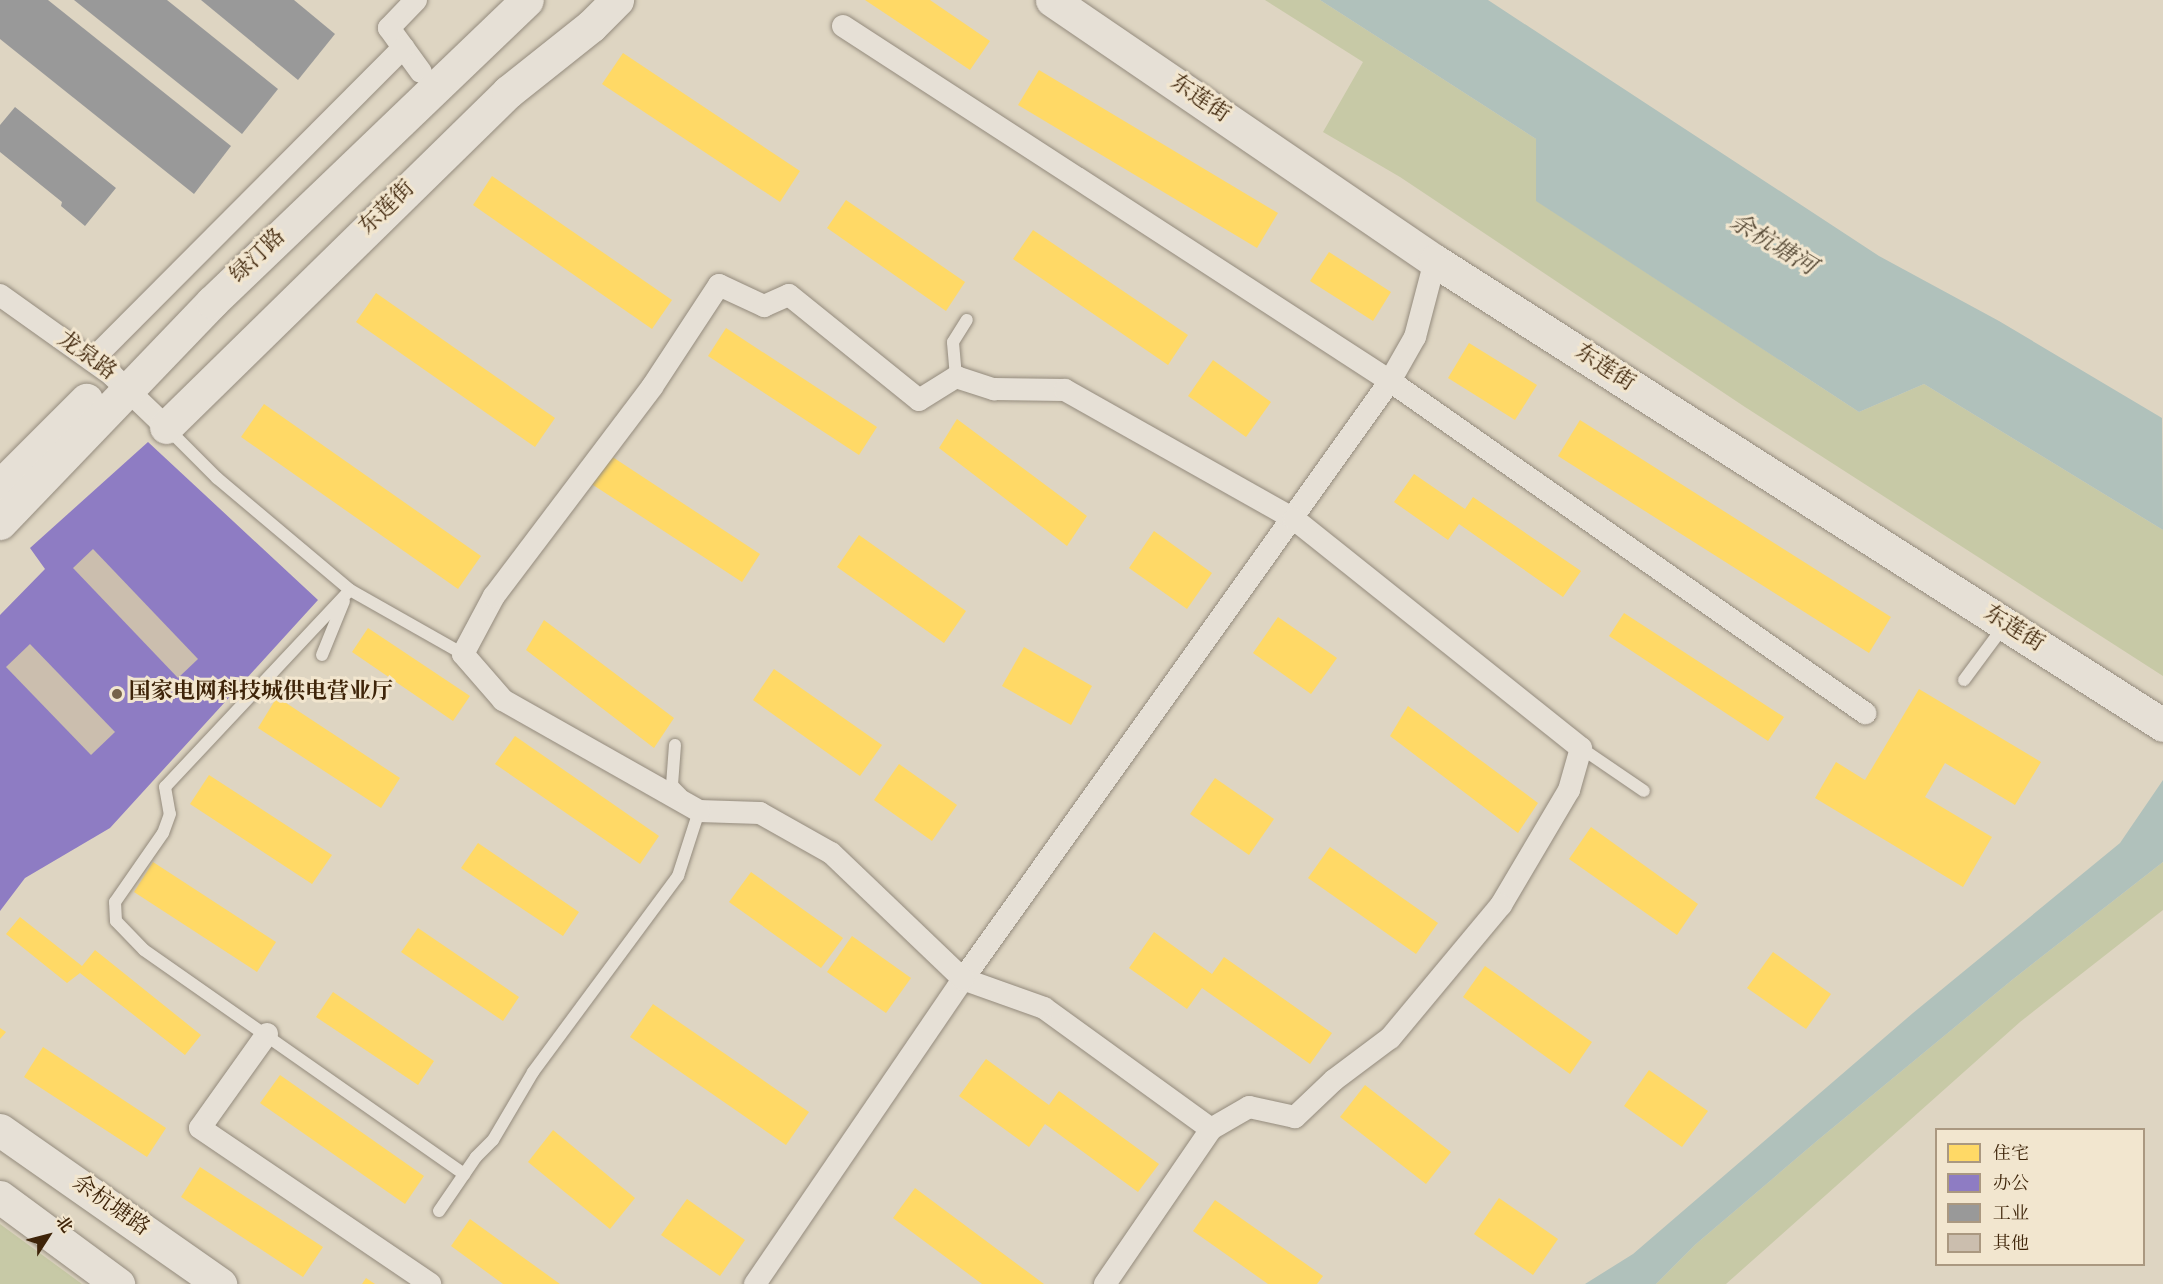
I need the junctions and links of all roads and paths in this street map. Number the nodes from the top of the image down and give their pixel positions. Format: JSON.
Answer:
{"nodes":[{"id":1,"x":416,"y":0,"type":"edge"},
{"id":2,"x":494,"y":0,"type":"edge"},
{"id":3,"x":527,"y":0,"type":"edge"},
{"id":4,"x":617,"y":0,"type":"edge"},
{"id":5,"x":1052,"y":0,"type":"edge"},
{"id":6,"x":843,"y":26,"type":"dead end"},
{"id":7,"x":412,"y":60,"type":"junction"},
{"id":8,"x":1435,"y":261,"type":"junction"},
{"id":9,"x":0,"y":295,"type":"edge"},
{"id":10,"x":967,"y":320,"type":"dead end"},
{"id":11,"x":110,"y":374,"type":"junction"},
{"id":12,"x":956,"y":377,"type":"junction"},
{"id":13,"x":1390,"y":381,"type":"junction"},
{"id":14,"x":166,"y":427,"type":"junction"},
{"id":15,"x":0,"y":486,"type":"edge"},
{"id":16,"x":1294,"y":519,"type":"junction"},
{"id":17,"x":0,"y":523,"type":"edge"},
{"id":18,"x":350,"y":590,"type":"junction"},
{"id":19,"x":2004,"y":625,"type":"junction"},
{"id":20,"x":463,"y":654,"type":"junction"},
{"id":21,"x":322,"y":655,"type":"dead end"},
{"id":22,"x":1964,"y":680,"type":"dead end"},
{"id":23,"x":1865,"y":713,"type":"dead end"},
{"id":24,"x":2163,"y":725,"type":"edge"},
{"id":25,"x":675,"y":745,"type":"dead end"},
{"id":26,"x":1581,"y":748,"type":"junction"},
{"id":27,"x":1644,"y":791,"type":"dead end"},
{"id":28,"x":699,"y":811,"type":"junction"},
{"id":29,"x":963,"y":980,"type":"junction"},
{"id":30,"x":267,"y":1034,"type":"junction"},
{"id":31,"x":1211,"y":1129,"type":"junction"},
{"id":32,"x":0,"y":1130,"type":"edge"},
{"id":33,"x":464,"y":1174,"type":"junction"},
{"id":34,"x":0,"y":1197,"type":"edge"},
{"id":35,"x":439,"y":1211,"type":"dead end"},
{"id":36,"x":118,"y":1284,"type":"edge"},
{"id":37,"x":220,"y":1284,"type":"edge"},
{"id":38,"x":430,"y":1284,"type":"edge"},
{"id":39,"x":755,"y":1284,"type":"edge"},
{"id":40,"x":1105,"y":1284,"type":"edge"}],
"edges":[{"from":1,"to":7,"type":"street"},
{"from":2,"to":7,"type":"street","name":"绿汀路"},
{"from":3,"to":11,"type":"street","name":"绿汀路"},
{"from":4,"to":14,"type":"street","name":"东莲街"},
{"from":5,"to":8,"type":"street","name":"东莲街"},
{"from":6,"to":13,"type":"street"},
{"from":7,"to":11,"type":"street","name":"绿汀路"},
{"from":8,"to":13,"type":"street"},
{"from":8,"to":19,"type":"street","name":"东莲街"},
{"from":9,"to":11,"type":"street","name":"龙泉路"},
{"from":10,"to":12,"type":"lane"},
{"from":11,"to":14,"type":"street","name":"龙泉路"},
{"from":11,"to":15,"type":"street","name":"绿汀路"},
{"from":11,"to":17,"type":"street","name":"绿汀路"},
{"from":12,"to":16,"type":"street"},
{"from":12,"to":20,"type":"street"},
{"from":13,"to":16,"type":"street"},
{"from":13,"to":23,"type":"street"},
{"from":14,"to":18,"type":"lane"},
{"from":16,"to":26,"type":"street"},
{"from":16,"to":29,"type":"street"},
{"from":18,"to":20,"type":"lane"},
{"from":18,"to":21,"type":"lane"},
{"from":18,"to":30,"type":"lane"},
{"from":19,"to":22,"type":"lane"},
{"from":19,"to":24,"type":"street","name":"东莲街"},
{"from":20,"to":28,"type":"street"},
{"from":25,"to":28,"type":"lane"},
{"from":26,"to":27,"type":"lane"},
{"from":26,"to":31,"type":"street"},
{"from":28,"to":29,"type":"street"},
{"from":28,"to":33,"type":"lane"},
{"from":29,"to":31,"type":"street"},
{"from":29,"to":39,"type":"street"},
{"from":30,"to":33,"type":"lane"},
{"from":30,"to":38,"type":"street"},
{"from":31,"to":40,"type":"street"},
{"from":32,"to":37,"type":"street","name":"余杭塘路"},
{"from":33,"to":35,"type":"lane"},
{"from":34,"to":36,"type":"street"}]}
